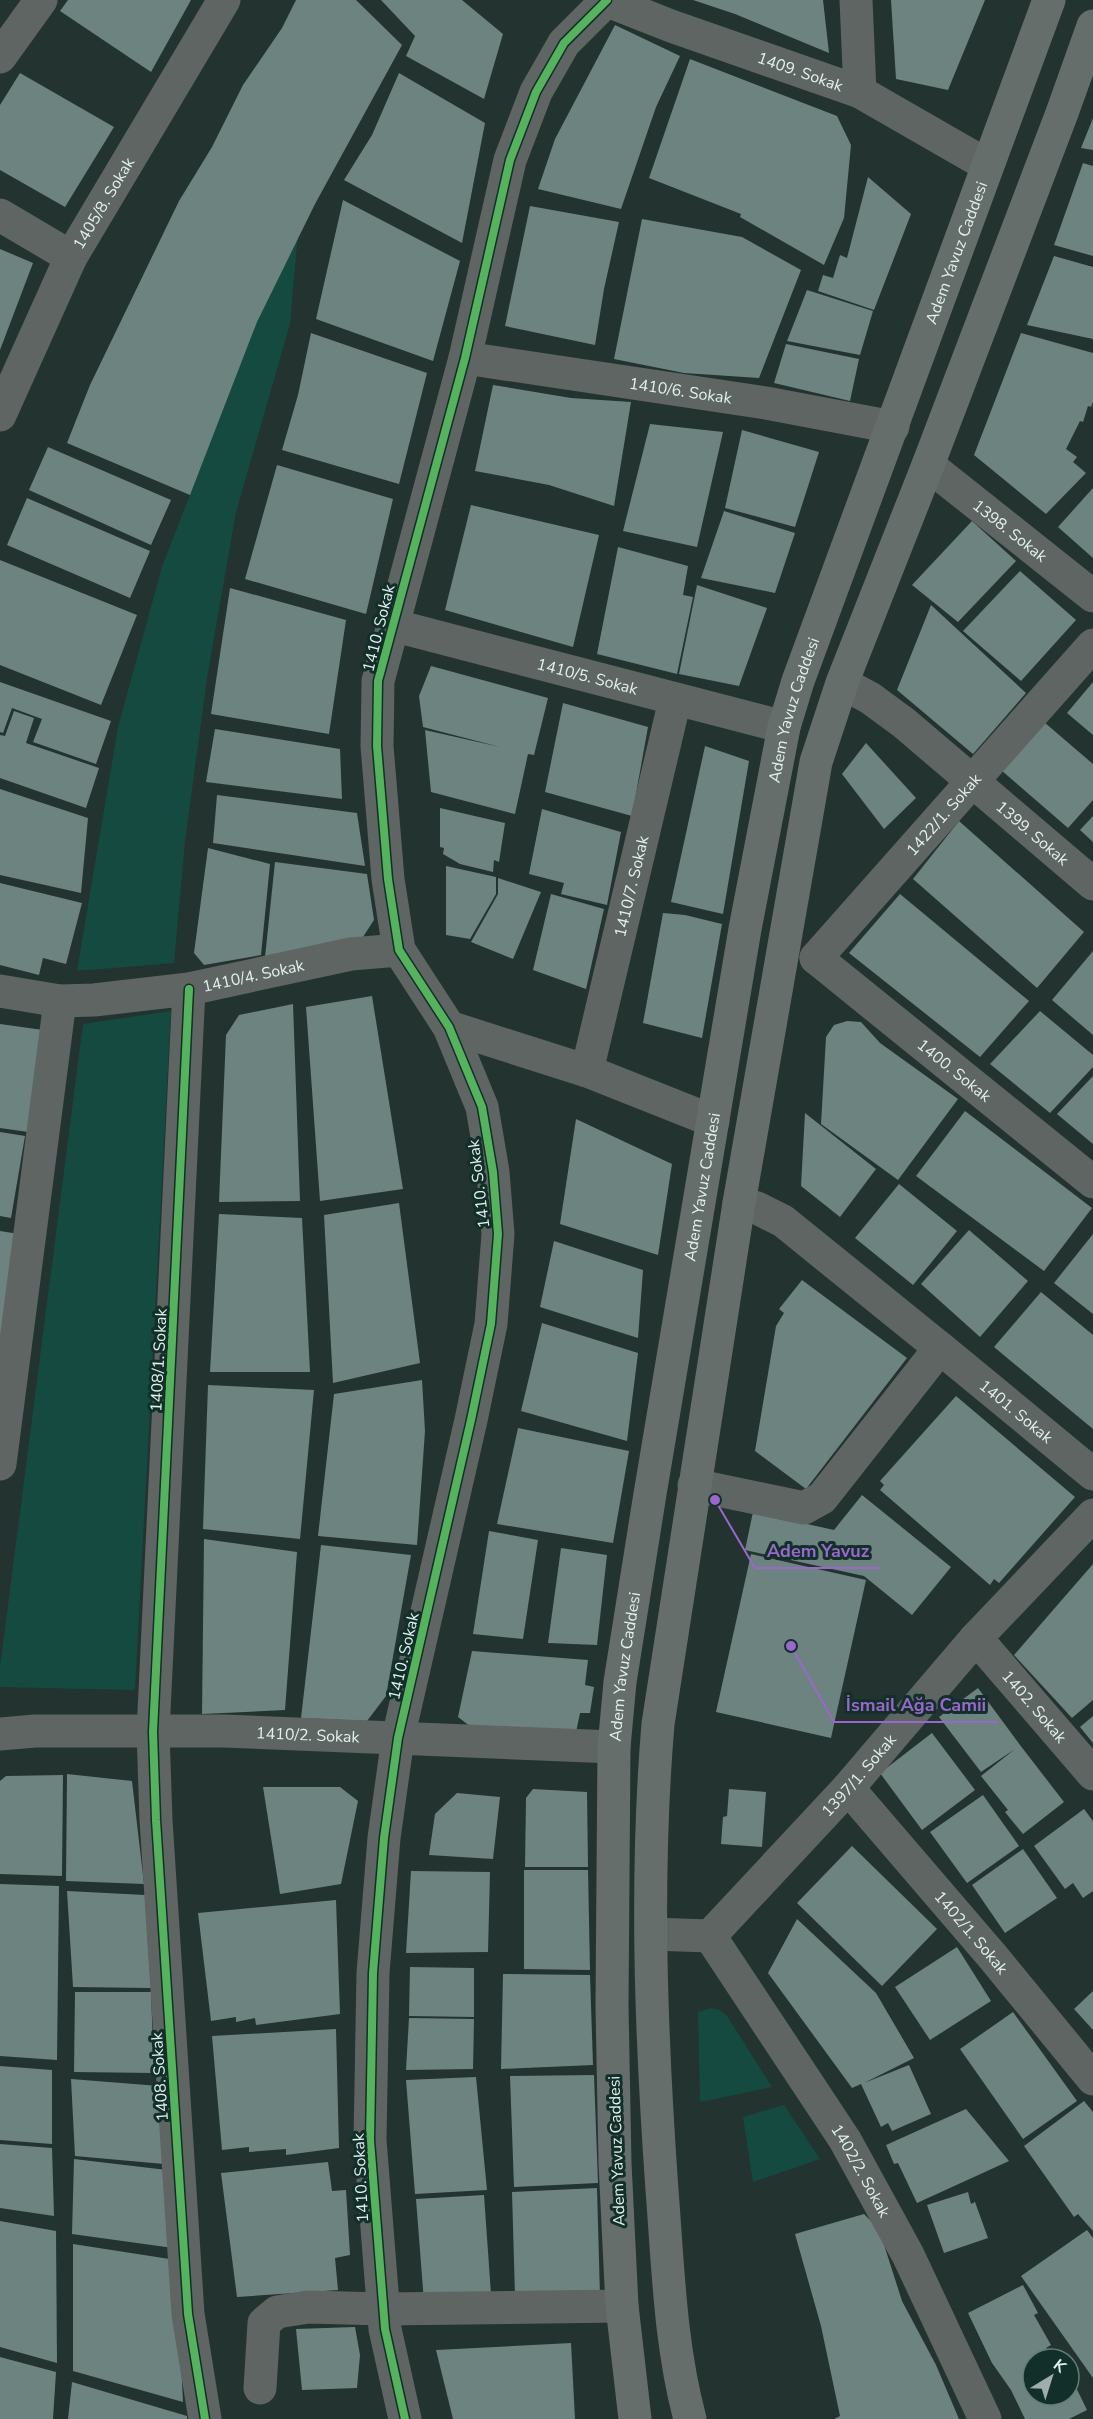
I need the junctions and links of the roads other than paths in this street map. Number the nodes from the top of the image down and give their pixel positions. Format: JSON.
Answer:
{"nodes":[{"id":1,"x":40,"y":0,"type":"edge"},
{"id":2,"x":224,"y":0,"type":"edge"},
{"id":3,"x":606,"y":0,"type":"edge"},
{"id":4,"x":856,"y":0,"type":"edge"},
{"id":5,"x":1049,"y":0,"type":"edge"},
{"id":6,"x":1093,"y":26,"type":"edge"},
{"id":7,"x":0,"y":57,"type":"edge"},
{"id":8,"x":860,"y":92,"type":"junction"},
{"id":9,"x":987,"y":165,"type":"junction"},
{"id":10,"x":0,"y":215,"type":"edge"},
{"id":11,"x":71,"y":257,"type":"junction"},
{"id":12,"x":465,"y":358,"type":"junction"},
{"id":13,"x":0,"y":415,"type":"edge"},
{"id":14,"x":893,"y":427,"type":"junction"},
{"id":15,"x":928,"y":465,"type":"junction"},
{"id":16,"x":1093,"y":596,"type":"edge"},
{"id":17,"x":392,"y":625,"type":"junction"},
{"id":18,"x":1093,"y":645,"type":"edge"},
{"id":19,"x":842,"y":683,"type":"junction"},
{"id":20,"x":675,"y":700,"type":"junction"},
{"id":21,"x":784,"y":728,"type":"junction"},
{"id":22,"x":972,"y":779,"type":"junction"},
{"id":23,"x":1093,"y":884,"type":"edge"},
{"id":24,"x":399,"y":950,"type":"junction"},
{"id":25,"x":783,"y":956,"type":"junction"},
{"id":26,"x":816,"y":958,"type":"junction"},
{"id":27,"x":189,"y":989,"type":"junction"},
{"id":28,"x":0,"y":991,"type":"edge"},
{"id":29,"x":60,"y":1001,"type":"junction"},
{"id":30,"x":449,"y":1027,"type":"junction"},
{"id":31,"x":587,"y":1071,"type":"junction"},
{"id":32,"x":714,"y":1121,"type":"junction"},
{"id":33,"x":1093,"y":1182,"type":"edge"},
{"id":34,"x":739,"y":1203,"type":"junction"},
{"id":35,"x":940,"y":1348,"type":"junction"},
{"id":36,"x":0,"y":1464,"type":"edge"},
{"id":37,"x":1093,"y":1474,"type":"edge"},
{"id":38,"x":693,"y":1485,"type":"junction"},
{"id":39,"x":1093,"y":1515,"type":"edge"},
{"id":40,"x":976,"y":1638,"type":"junction"},
{"id":41,"x":153,"y":1732,"type":"junction"},
{"id":42,"x":0,"y":1734,"type":"edge"},
{"id":43,"x":398,"y":1738,"type":"junction"},
{"id":44,"x":614,"y":1747,"type":"junction"},
{"id":45,"x":1093,"y":1774,"type":"edge"},
{"id":46,"x":848,"y":1788,"type":"junction"},
{"id":47,"x":651,"y":1934,"type":"junction"},
{"id":48,"x":710,"y":1936,"type":"junction"},
{"id":49,"x":1093,"y":2079,"type":"edge"},
{"id":50,"x":622,"y":2306,"type":"junction"},
{"id":51,"x":383,"y":2309,"type":"junction"},
{"id":52,"x":260,"y":2388,"type":"dead end"},
{"id":53,"x":205,"y":2419,"type":"edge"},
{"id":54,"x":405,"y":2419,"type":"edge"},
{"id":55,"x":635,"y":2419,"type":"edge"},
{"id":56,"x":690,"y":2419,"type":"edge"},
{"id":57,"x":985,"y":2419,"type":"edge"}],
"edges":[{"from":1,"to":7,"type":"street"},
{"from":2,"to":11,"type":"street","name":"1405/8. Sokak"},
{"from":3,"to":8,"type":"street","name":"1409. Sokak"},
{"from":3,"to":12,"type":"street","name":"1410. Sokak"},
{"from":4,"to":8,"type":"street"},
{"from":5,"to":9,"type":"main road","name":"Adem Yavuz Caddesi"},
{"from":6,"to":15,"type":"main road"},
{"from":8,"to":9,"type":"street","name":"1409. Sokak"},
{"from":9,"to":14,"type":"main road","name":"Adem Yavuz Caddesi"},
{"from":10,"to":11,"type":"street"},
{"from":11,"to":13,"type":"street","name":"1405/8. Sokak"},
{"from":12,"to":14,"type":"street","name":"1410/6. Sokak"},
{"from":12,"to":17,"type":"street","name":"1410. Sokak"},
{"from":14,"to":21,"type":"main road","name":"Adem Yavuz Caddesi"},
{"from":15,"to":16,"type":"street","name":"1398. Sokak"},
{"from":15,"to":19,"type":"main road"},
{"from":17,"to":20,"type":"street","name":"1410/5. Sokak"},
{"from":17,"to":24,"type":"street","name":"1410. Sokak"},
{"from":18,"to":22,"type":"street","name":"1422/1. Sokak"},
{"from":19,"to":22,"type":"street","name":"1399. Sokak"},
{"from":19,"to":25,"type":"main road"},
{"from":20,"to":21,"type":"street","name":"1410/5. Sokak"},
{"from":20,"to":31,"type":"street","name":"1410/7. Sokak"},
{"from":21,"to":32,"type":"main road","name":"Adem Yavuz Caddesi"},
{"from":22,"to":23,"type":"street","name":"1399. Sokak"},
{"from":22,"to":26,"type":"street","name":"1422/1. Sokak"},
{"from":24,"to":27,"type":"street","name":"1410/4. Sokak"},
{"from":24,"to":30,"type":"street","name":"1410. Sokak"},
{"from":25,"to":26,"type":"street"},
{"from":25,"to":34,"type":"main road"},
{"from":26,"to":33,"type":"street","name":"1400. Sokak"},
{"from":27,"to":29,"type":"street","name":"1410/4. Sokak"},
{"from":27,"to":41,"type":"street","name":"1408/1. Sokak"},
{"from":28,"to":29,"type":"street","name":"1410/4. Sokak"},
{"from":29,"to":36,"type":"street"},
{"from":30,"to":31,"type":"street"},
{"from":30,"to":43,"type":"street","name":"1410. Sokak"},
{"from":31,"to":32,"type":"street"},
{"from":32,"to":44,"type":"main road","name":"Adem Yavuz Caddesi"},
{"from":34,"to":35,"type":"street","name":"1401. Sokak"},
{"from":34,"to":38,"type":"main road"},
{"from":35,"to":37,"type":"street","name":"1401. Sokak"},
{"from":35,"to":38,"type":"street"},
{"from":38,"to":47,"type":"main road"},
{"from":39,"to":40,"type":"street","name":"1397/1. Sokak"},
{"from":40,"to":45,"type":"street","name":"1402. Sokak"},
{"from":40,"to":46,"type":"street","name":"1397/1. Sokak"},
{"from":41,"to":42,"type":"street","name":"1410/2. Sokak"},
{"from":41,"to":43,"type":"street","name":"1410/2. Sokak"},
{"from":41,"to":53,"type":"street","name":"1408. Sokak"},
{"from":43,"to":44,"type":"street","name":"1410/2. Sokak"},
{"from":43,"to":51,"type":"street","name":"1410. Sokak"},
{"from":44,"to":50,"type":"main road","name":"Adem Yavuz Caddesi"},
{"from":46,"to":48,"type":"street","name":"1397/1. Sokak"},
{"from":46,"to":49,"type":"street","name":"1402/1. Sokak"},
{"from":47,"to":48,"type":"street"},
{"from":47,"to":56,"type":"main road"},
{"from":48,"to":57,"type":"street","name":"1402/2. Sokak"},
{"from":50,"to":51,"type":"street"},
{"from":50,"to":55,"type":"main road","name":"Adem Yavuz Caddesi"},
{"from":51,"to":52,"type":"street"},
{"from":51,"to":54,"type":"street","name":"1410. Sokak"}]}
